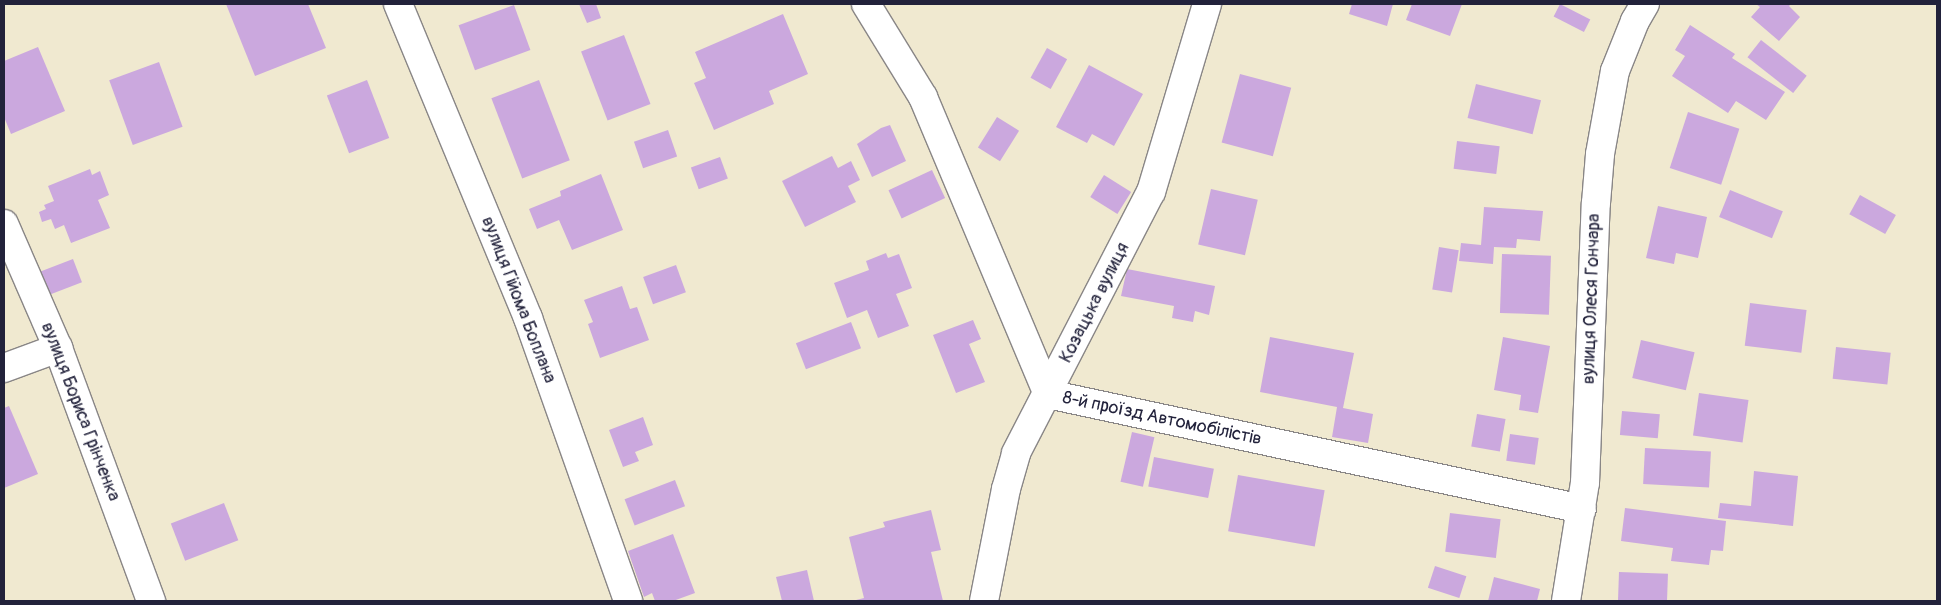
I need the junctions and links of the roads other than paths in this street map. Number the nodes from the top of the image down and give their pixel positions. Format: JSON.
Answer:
{"nodes":[{"id":1,"x":398,"y":4,"type":"edge"},
{"id":2,"x":866,"y":4,"type":"edge"},
{"id":3,"x":1208,"y":4,"type":"edge"},
{"id":4,"x":1645,"y":4,"type":"edge"},
{"id":5,"x":4,"y":224,"type":"edge"},
{"id":6,"x":58,"y":348,"type":"junction"},
{"id":7,"x":4,"y":368,"type":"edge"},
{"id":8,"x":1048,"y":394,"type":"junction"},
{"id":9,"x":1582,"y":509,"type":"junction"},
{"id":10,"x":151,"y":601,"type":"edge"},
{"id":11,"x":628,"y":601,"type":"edge"},
{"id":12,"x":984,"y":601,"type":"edge"},
{"id":13,"x":1566,"y":601,"type":"edge"}],
"edges":[{"from":1,"to":11,"type":"street","name":"вулиця Гійома Боплана"},
{"from":2,"to":8,"type":"street","name":"8-й проїзд Автомобілістів"},
{"from":3,"to":8,"type":"street","name":"Козацька вулиця"},
{"from":4,"to":9,"type":"street","name":"вулиця Олеся Гончара"},
{"from":5,"to":6,"type":"street","name":"вулиця Бориса Грінченка"},
{"from":6,"to":7,"type":"street"},
{"from":6,"to":10,"type":"street","name":"вулиця Бориса Грінченка"},
{"from":8,"to":9,"type":"street","name":"8-й проїзд Автомобілістів"},
{"from":8,"to":12,"type":"street","name":"Козацька вулиця"},
{"from":9,"to":13,"type":"street","name":"вулиця Олеся Гончара"}]}
